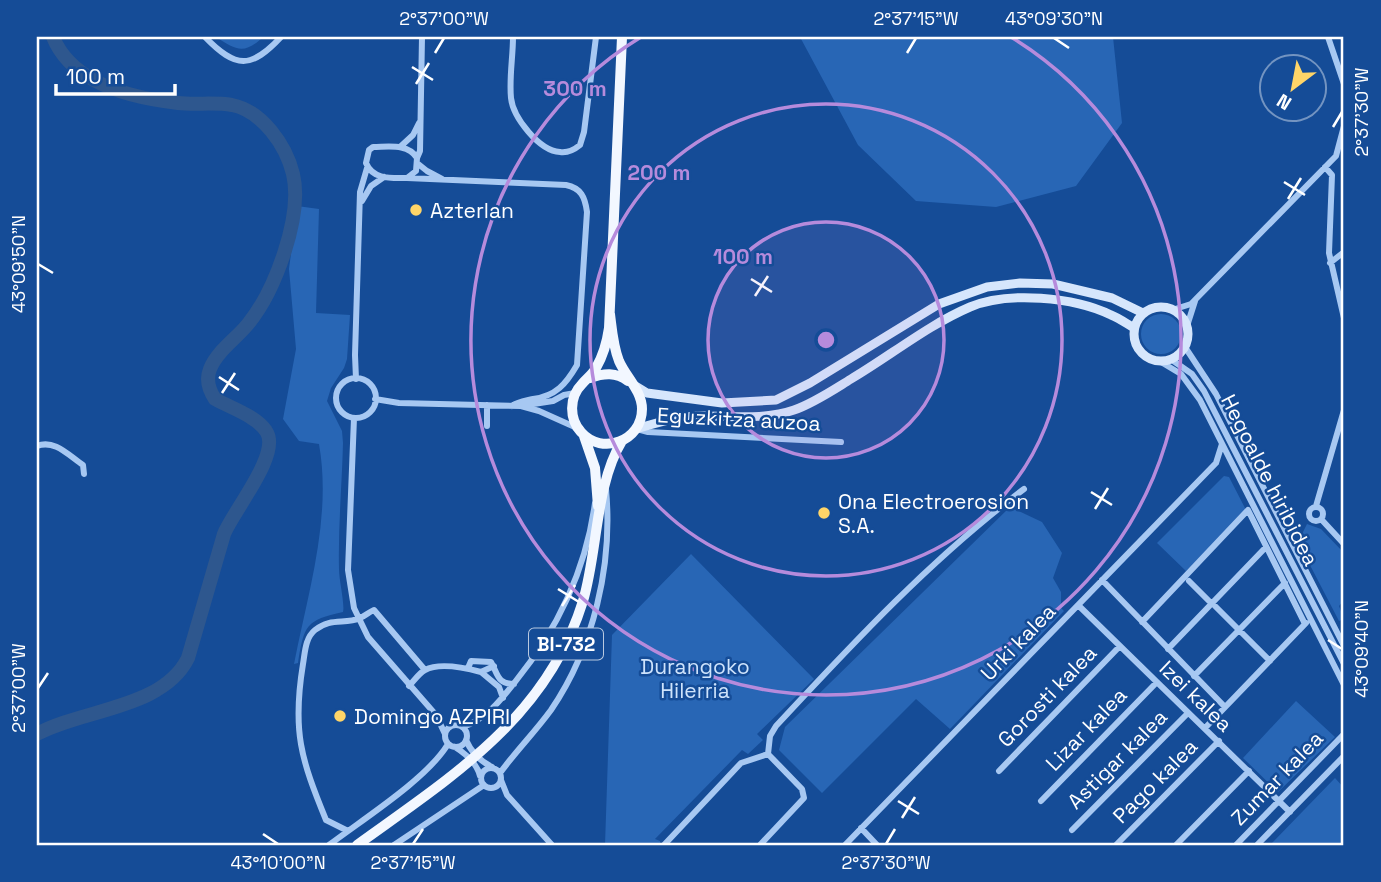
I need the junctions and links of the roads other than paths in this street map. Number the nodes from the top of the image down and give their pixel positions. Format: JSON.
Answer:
{"nodes":[{"id":1,"x":205,"y":37,"type":"edge"},
{"id":2,"x":281,"y":37,"type":"edge"},
{"id":3,"x":422,"y":37,"type":"edge"},
{"id":4,"x":513,"y":37,"type":"edge"},
{"id":5,"x":596,"y":37,"type":"edge"},
{"id":6,"x":622,"y":37,"type":"edge"},
{"id":7,"x":1328,"y":37,"type":"edge"},
{"id":8,"x":1344,"y":84,"type":"edge"},
{"id":9,"x":420,"y":121,"type":"junction"},
{"id":10,"x":1344,"y":126,"type":"edge"},
{"id":11,"x":399,"y":147,"type":"junction"},
{"id":12,"x":417,"y":160,"type":"junction"},
{"id":13,"x":1325,"y":167,"type":"junction"},
{"id":14,"x":367,"y":168,"type":"junction"},
{"id":15,"x":384,"y":177,"type":"junction"},
{"id":16,"x":407,"y":178,"type":"junction"},
{"id":17,"x":444,"y":179,"type":"junction"},
{"id":18,"x":361,"y":202,"type":"junction"},
{"id":19,"x":1344,"y":252,"type":"edge"},
{"id":20,"x":1330,"y":263,"type":"junction"},
{"id":21,"x":1196,"y":299,"type":"junction"},
{"id":22,"x":1172,"y":310,"type":"junction"},
{"id":23,"x":1143,"y":313,"type":"junction"},
{"id":24,"x":610,"y":314,"type":"junction"},
{"id":25,"x":1344,"y":318,"type":"edge"},
{"id":26,"x":1187,"y":326,"type":"junction"},
{"id":27,"x":1134,"y":328,"type":"junction"},
{"id":28,"x":1185,"y":346,"type":"junction"},
{"id":29,"x":1172,"y":360,"type":"junction"},
{"id":30,"x":1161,"y":362,"type":"junction"},
{"id":31,"x":589,"y":378,"type":"junction"},
{"id":32,"x":356,"y":379,"type":"junction"},
{"id":33,"x":634,"y":385,"type":"junction"},
{"id":34,"x":575,"y":393,"type":"junction"},
{"id":35,"x":376,"y":399,"type":"junction"},
{"id":36,"x":487,"y":405,"type":"junction"},
{"id":37,"x":512,"y":406,"type":"junction"},
{"id":38,"x":521,"y":406,"type":"junction"},
{"id":39,"x":1344,"y":410,"type":"edge"},
{"id":40,"x":354,"y":418,"type":"junction"},
{"id":41,"x":487,"y":426,"type":"dead end"},
{"id":42,"x":636,"y":429,"type":"junction"},
{"id":43,"x":580,"y":432,"type":"junction"},
{"id":44,"x":622,"y":441,"type":"junction"},
{"id":45,"x":841,"y":442,"type":"dead end"},
{"id":46,"x":1222,"y":444,"type":"junction"},
{"id":47,"x":37,"y":446,"type":"edge"},
{"id":48,"x":1216,"y":463,"type":"junction"},
{"id":49,"x":1233,"y":465,"type":"junction"},
{"id":50,"x":84,"y":474,"type":"dead end"},
{"id":51,"x":602,"y":486,"type":"junction"},
{"id":52,"x":1024,"y":489,"type":"dead end"},
{"id":53,"x":1316,"y":506,"type":"junction"},
{"id":54,"x":1321,"y":519,"type":"junction"},
{"id":55,"x":1344,"y":544,"type":"edge"},
{"id":56,"x":1266,"y":547,"type":"junction"},
{"id":57,"x":1102,"y":580,"type":"junction"},
{"id":58,"x":1189,"y":581,"type":"dead end"},
{"id":59,"x":1285,"y":583,"type":"junction"},
{"id":60,"x":1078,"y":605,"type":"junction"},
{"id":61,"x":1214,"y":605,"type":"junction"},
{"id":62,"x":358,"y":619,"type":"junction"},
{"id":63,"x":1308,"y":621,"type":"junction"},
{"id":64,"x":1142,"y":622,"type":"junction"},
{"id":65,"x":1241,"y":632,"type":"junction"},
{"id":66,"x":1120,"y":646,"type":"junction"},
{"id":67,"x":1344,"y":646,"type":"edge"},
{"id":68,"x":1168,"y":649,"type":"junction"},
{"id":69,"x":1270,"y":661,"type":"junction"},
{"id":70,"x":1344,"y":664,"type":"edge"},
{"id":71,"x":494,"y":666,"type":"junction"},
{"id":72,"x":468,"y":668,"type":"junction"},
{"id":73,"x":425,"y":670,"type":"junction"},
{"id":74,"x":481,"y":672,"type":"junction"},
{"id":75,"x":1195,"y":676,"type":"junction"},
{"id":76,"x":1157,"y":682,"type":"junction"},
{"id":77,"x":514,"y":684,"type":"junction"},
{"id":78,"x":1344,"y":685,"type":"edge"},
{"id":79,"x":409,"y":686,"type":"junction"},
{"id":80,"x":503,"y":698,"type":"junction"},
{"id":81,"x":1225,"y":707,"type":"junction"},
{"id":82,"x":1188,"y":713,"type":"junction"},
{"id":83,"x":436,"y":715,"type":"junction"},
{"id":84,"x":460,"y":726,"type":"junction"},
{"id":85,"x":1205,"y":728,"type":"junction"},
{"id":86,"x":444,"y":734,"type":"junction"},
{"id":87,"x":1344,"y":734,"type":"edge"},
{"id":88,"x":466,"y":740,"type":"junction"},
{"id":89,"x":1219,"y":741,"type":"junction"},
{"id":90,"x":451,"y":745,"type":"junction"},
{"id":91,"x":768,"y":754,"type":"junction"},
{"id":92,"x":1344,"y":756,"type":"edge"},
{"id":93,"x":492,"y":768,"type":"junction"},
{"id":94,"x":999,"y":771,"type":"dead end"},
{"id":95,"x":1249,"y":771,"type":"junction"},
{"id":96,"x":501,"y":776,"type":"junction"},
{"id":97,"x":485,"y":784,"type":"junction"},
{"id":98,"x":1041,"y":801,"type":"dead end"},
{"id":99,"x":1280,"y":801,"type":"junction"},
{"id":100,"x":515,"y":804,"type":"junction"},
{"id":101,"x":1290,"y":812,"type":"junction"},
{"id":102,"x":861,"y":828,"type":"junction"},
{"id":103,"x":1072,"y":830,"type":"dead end"},
{"id":104,"x":348,"y":831,"type":"junction"},
{"id":105,"x":329,"y":845,"type":"edge"},
{"id":106,"x":357,"y":845,"type":"edge"},
{"id":107,"x":394,"y":845,"type":"edge"},
{"id":108,"x":552,"y":845,"type":"edge"},
{"id":109,"x":664,"y":845,"type":"edge"},
{"id":110,"x":760,"y":845,"type":"edge"},
{"id":111,"x":845,"y":845,"type":"edge"},
{"id":112,"x":877,"y":845,"type":"edge"},
{"id":113,"x":1116,"y":845,"type":"edge"},
{"id":114,"x":1175,"y":845,"type":"edge"},
{"id":115,"x":1236,"y":845,"type":"edge"},
{"id":116,"x":1258,"y":845,"type":"edge"}],
"edges":[{"from":1,"to":2,"type":"street"},
{"from":3,"to":9,"type":"street"},
{"from":4,"to":5,"type":"street"},
{"from":6,"to":24,"type":"main road"},
{"from":7,"to":8,"type":"street"},
{"from":9,"to":11,"type":"street"},
{"from":9,"to":12,"type":"street"},
{"from":10,"to":13,"type":"street"},
{"from":11,"to":12,"type":"street"},
{"from":11,"to":14,"type":"street"},
{"from":12,"to":16,"type":"street"},
{"from":12,"to":17,"type":"street"},
{"from":13,"to":20,"type":"street"},
{"from":13,"to":21,"type":"street"},
{"from":14,"to":15,"type":"street"},
{"from":14,"to":18,"type":"street"},
{"from":15,"to":16,"type":"street"},
{"from":15,"to":18,"type":"street"},
{"from":16,"to":17,"type":"street"},
{"from":17,"to":37,"type":"street"},
{"from":18,"to":32,"type":"street"},
{"from":19,"to":20,"type":"street"},
{"from":20,"to":25,"type":"street"},
{"from":21,"to":22,"type":"street"},
{"from":21,"to":26,"type":"street"},
{"from":22,"to":23,"type":"main road"},
{"from":22,"to":26,"type":"main road"},
{"from":23,"to":27,"type":"main road"},
{"from":23,"to":33,"type":"main road"},
{"from":24,"to":31,"type":"main road"},
{"from":24,"to":33,"type":"main road"},
{"from":26,"to":28,"type":"main road"},
{"from":27,"to":30,"type":"main road"},
{"from":27,"to":42,"type":"main road"},
{"from":28,"to":29,"type":"main road"},
{"from":28,"to":67,"type":"street"},
{"from":29,"to":30,"type":"main road"},
{"from":29,"to":70,"type":"street","name":"Hegoalde hiribidea"},
{"from":30,"to":46,"type":"street"},
{"from":31,"to":33,"type":"main road"},
{"from":31,"to":34,"type":"main road"},
{"from":32,"to":35,"type":"street"},
{"from":32,"to":40,"type":"street"},
{"from":33,"to":42,"type":"main road"},
{"from":34,"to":38,"type":"street"},
{"from":34,"to":43,"type":"main road","number":"BI-732"},
{"from":35,"to":36,"type":"street"},
{"from":35,"to":40,"type":"street"},
{"from":36,"to":37,"type":"street"},
{"from":36,"to":41,"type":"street"},
{"from":37,"to":38,"type":"street"},
{"from":38,"to":43,"type":"street"},
{"from":39,"to":53,"type":"street"},
{"from":40,"to":62,"type":"street"},
{"from":42,"to":44,"type":"main road","number":"BI-732"},
{"from":42,"to":45,"type":"street","name":"Eguzkitza auzoa"},
{"from":43,"to":44,"type":"main road"},
{"from":43,"to":51,"type":"main road","number":"BI-732"},
{"from":44,"to":51,"type":"main road","number":"BI-732"},
{"from":46,"to":48,"type":"street"},
{"from":46,"to":49,"type":"street"},
{"from":47,"to":50,"type":"street"},
{"from":48,"to":49,"type":"street"},
{"from":48,"to":57,"type":"street","name":"Urki kalea"},
{"from":49,"to":63,"type":"street"},
{"from":51,"to":77,"type":"street"},
{"from":51,"to":96,"type":"street"},
{"from":51,"to":106,"type":"main road","number":"BI-732"},
{"from":52,"to":91,"type":"street"},
{"from":53,"to":54,"type":"street"},
{"from":53,"to":54,"type":"street"},
{"from":54,"to":55,"type":"street"},
{"from":56,"to":59,"type":"street","name":"Hegoalde hiribidea"},
{"from":56,"to":61,"type":"street","name":"Hegoalde hiribidea"},
{"from":56,"to":64,"type":"street","name":"Hegoalde hiribidea"},
{"from":57,"to":60,"type":"street","name":"Urki kalea"},
{"from":57,"to":64,"type":"street"},
{"from":58,"to":61,"type":"street"},
{"from":59,"to":63,"type":"street","name":"Hegoalde hiribidea"},
{"from":59,"to":65,"type":"street","name":"Hegoalde hiribidea"},
{"from":60,"to":66,"type":"street","name":"Izei kalea"},
{"from":60,"to":102,"type":"street","name":"Urki kalea"},
{"from":61,"to":65,"type":"street"},
{"from":61,"to":68,"type":"street","name":"Hegoalde hiribidea"},
{"from":62,"to":73,"type":"street"},
{"from":62,"to":79,"type":"street"},
{"from":62,"to":104,"type":"street"},
{"from":63,"to":69,"type":"street"},
{"from":63,"to":78,"type":"street"},
{"from":64,"to":68,"type":"street"},
{"from":65,"to":69,"type":"street"},
{"from":65,"to":75,"type":"street","name":"Hegoalde hiribidea"},
{"from":66,"to":76,"type":"street","name":"Izei kalea"},
{"from":66,"to":94,"type":"street","name":"Gorosti kalea"},
{"from":68,"to":75,"type":"street"},
{"from":69,"to":81,"type":"street"},
{"from":71,"to":72,"type":"street"},
{"from":71,"to":74,"type":"street"},
{"from":71,"to":77,"type":"street"},
{"from":72,"to":73,"type":"street"},
{"from":72,"to":74,"type":"street"},
{"from":73,"to":79,"type":"street"},
{"from":74,"to":80,"type":"street"},
{"from":75,"to":81,"type":"street"},
{"from":76,"to":82,"type":"street","name":"Izei kalea"},
{"from":76,"to":98,"type":"street","name":"Lizar kalea"},
{"from":77,"to":80,"type":"street"},
{"from":79,"to":83,"type":"street"},
{"from":80,"to":84,"type":"street"},
{"from":81,"to":85,"type":"street"},
{"from":82,"to":85,"type":"street","name":"Izei kalea"},
{"from":82,"to":103,"type":"street","name":"Astigar kalea"},
{"from":83,"to":84,"type":"street"},
{"from":83,"to":86,"type":"street"},
{"from":84,"to":86,"type":"street"},
{"from":84,"to":88,"type":"street"},
{"from":85,"to":89,"type":"street","name":"Izei kalea"},
{"from":86,"to":90,"type":"street"},
{"from":87,"to":99,"type":"street","name":"Zumar kalea"},
{"from":88,"to":90,"type":"street"},
{"from":88,"to":93,"type":"street"},
{"from":89,"to":95,"type":"street","name":"Izei kalea"},
{"from":89,"to":113,"type":"street","name":"Pago kalea"},
{"from":90,"to":97,"type":"street"},
{"from":90,"to":104,"type":"street"},
{"from":91,"to":109,"type":"street"},
{"from":91,"to":110,"type":"street"},
{"from":92,"to":101,"type":"street"},
{"from":93,"to":96,"type":"street"},
{"from":93,"to":97,"type":"street"},
{"from":95,"to":99,"type":"street","name":"Izei kalea"},
{"from":95,"to":114,"type":"street"},
{"from":96,"to":97,"type":"street"},
{"from":96,"to":100,"type":"street"},
{"from":97,"to":100,"type":"street"},
{"from":97,"to":107,"type":"street"},
{"from":99,"to":101,"type":"street","name":"Izei kalea"},
{"from":99,"to":115,"type":"street","name":"Zumar kalea"},
{"from":100,"to":108,"type":"street"},
{"from":101,"to":116,"type":"street"},
{"from":102,"to":111,"type":"street","name":"Urki kalea"},
{"from":102,"to":112,"type":"street"},
{"from":104,"to":105,"type":"street"}]}
